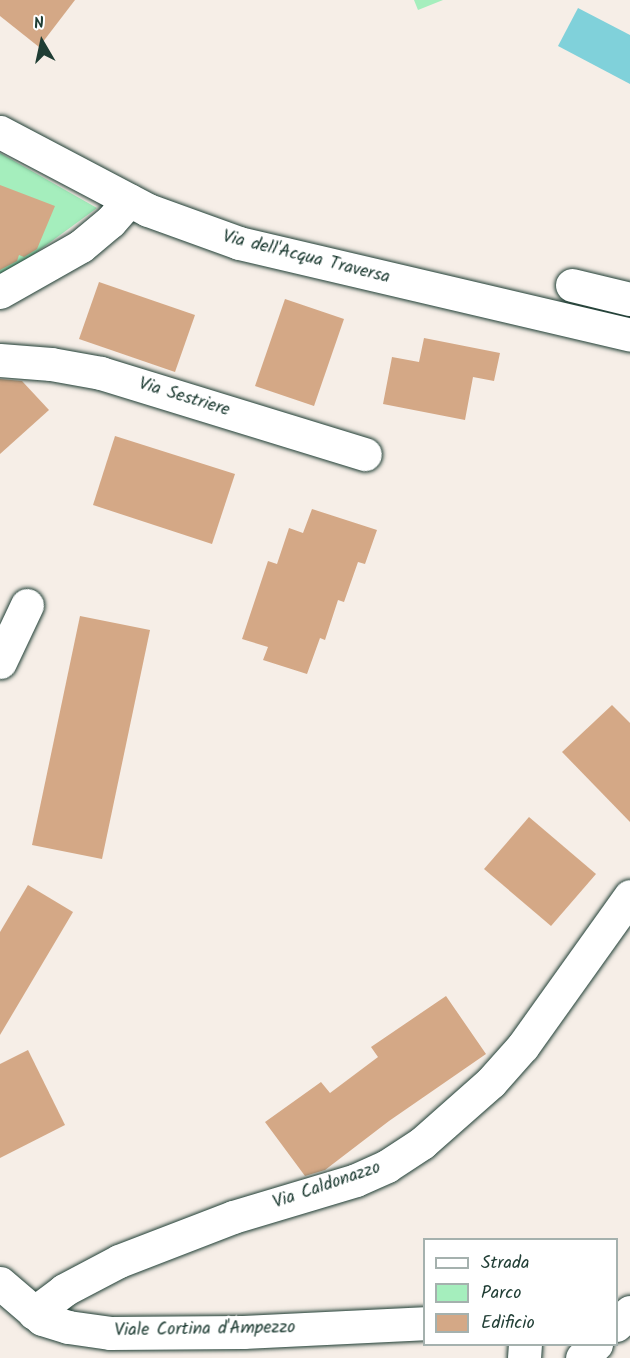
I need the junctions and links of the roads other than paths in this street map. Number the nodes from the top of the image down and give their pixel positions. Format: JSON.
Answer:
{"nodes":[{"id":1,"x":0,"y":132,"type":"edge"},
{"id":2,"x":129,"y":200,"type":"junction"},
{"id":3,"x":572,"y":285,"type":"dead end"},
{"id":4,"x":0,"y":292,"type":"edge"},
{"id":5,"x":630,"y":299,"type":"edge"},
{"id":6,"x":630,"y":334,"type":"edge"},
{"id":7,"x":0,"y":360,"type":"edge"},
{"id":8,"x":365,"y":454,"type":"dead end"},
{"id":9,"x":27,"y":605,"type":"dead end"},
{"id":10,"x":0,"y":662,"type":"edge"},
{"id":11,"x":630,"y":896,"type":"edge"},
{"id":12,"x":0,"y":1283,"type":"edge"},
{"id":13,"x":630,"y":1312,"type":"edge"},
{"id":14,"x":34,"y":1313,"type":"junction"},
{"id":15,"x":423,"y":1323,"type":"edge"},
{"id":16,"x":618,"y":1323,"type":"edge"},
{"id":17,"x":594,"y":1346,"type":"edge"},
{"id":18,"x":582,"y":1358,"type":"edge"}],
"edges":[{"from":1,"to":2,"type":"street","name":"Via dell'Acqua Traversa"},
{"from":2,"to":4,"type":"street"},
{"from":2,"to":6,"type":"street","name":"Via dell'Acqua Traversa"},
{"from":3,"to":5,"type":"street"},
{"from":7,"to":8,"type":"street","name":"Via Sestriere"},
{"from":9,"to":10,"type":"street"},
{"from":11,"to":14,"type":"street","name":"Via Caldonazzo"},
{"from":12,"to":14,"type":"street","name":"Viale Cortina d'Ampezzo"},
{"from":13,"to":16,"type":"street"},
{"from":14,"to":15,"type":"street","name":"Viale Cortina d'Ampezzo"},
{"from":17,"to":18,"type":"street"}]}
